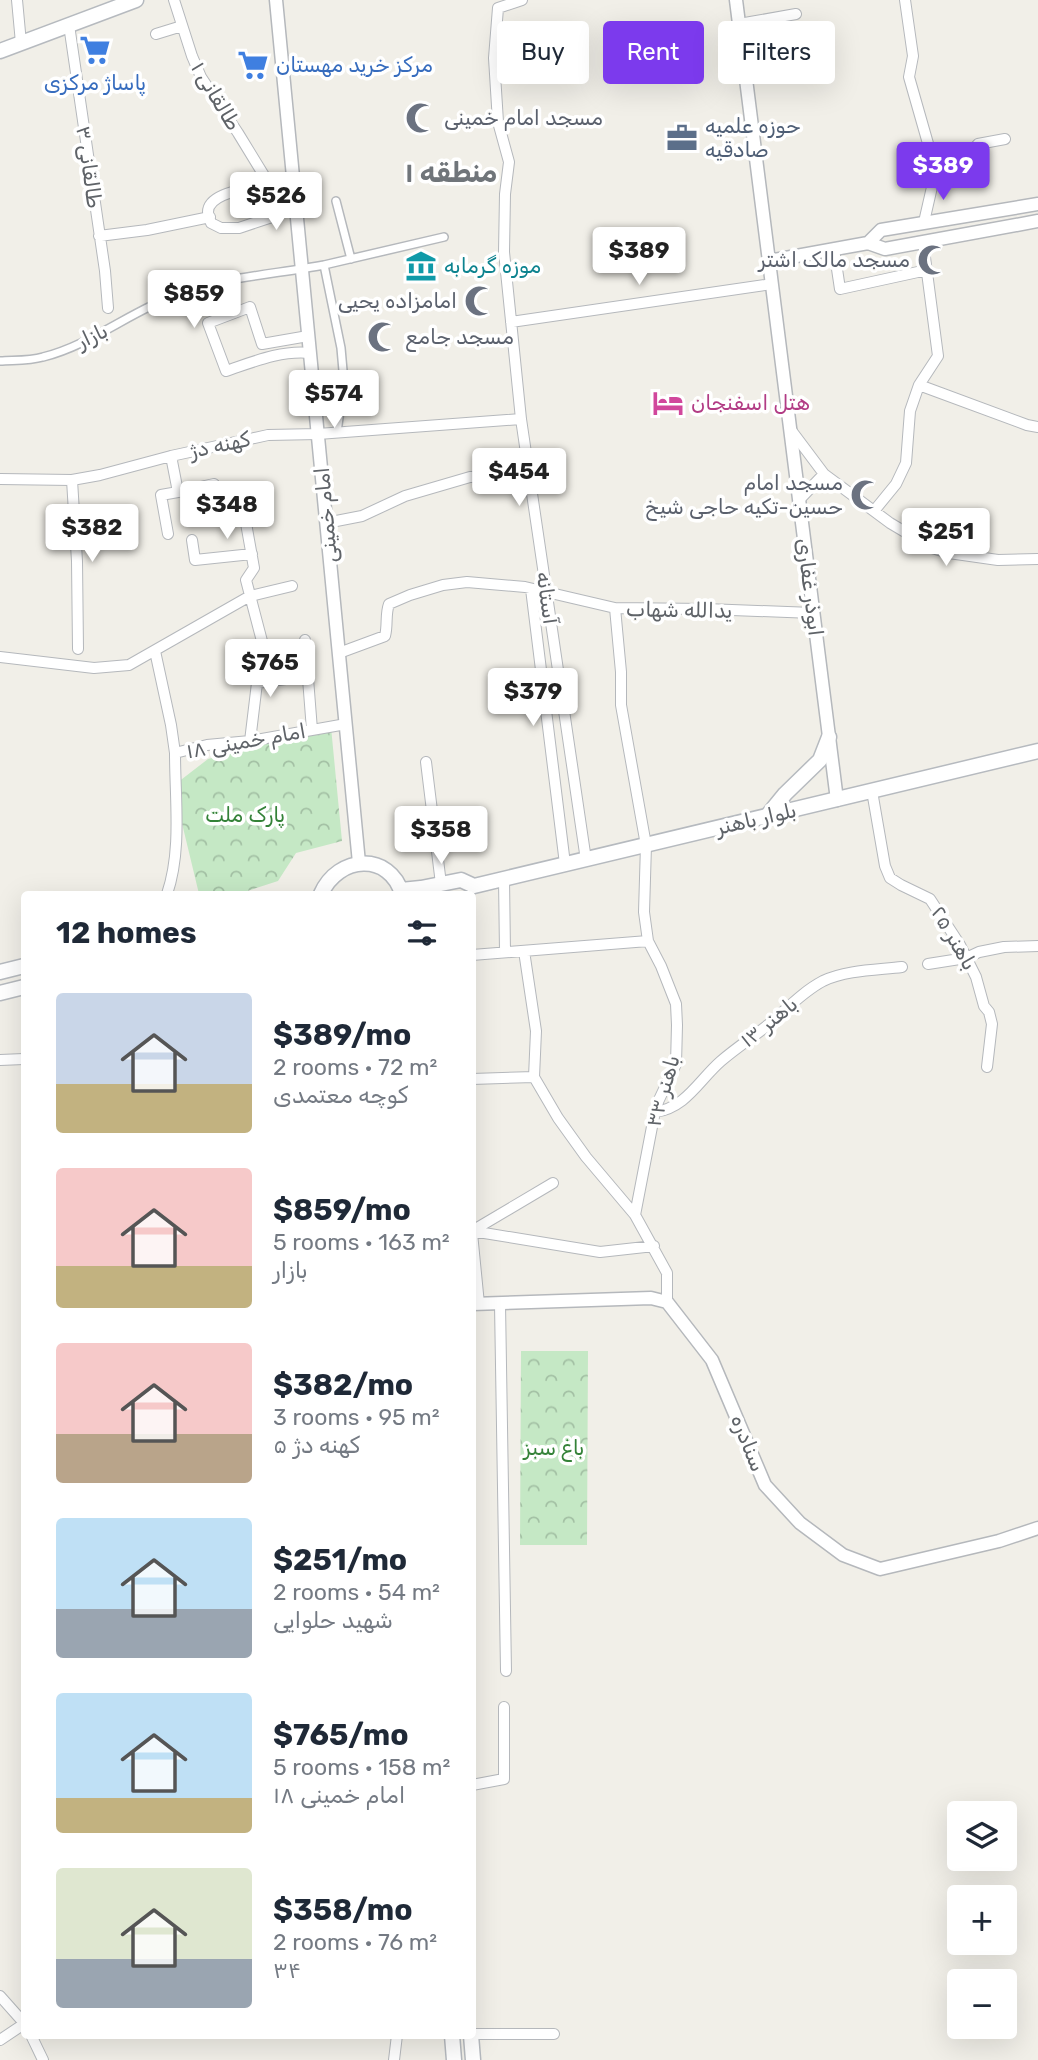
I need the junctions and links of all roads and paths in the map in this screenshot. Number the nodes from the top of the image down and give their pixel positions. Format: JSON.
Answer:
{"nodes":[{"id":1,"x":17,"y":0,"type":"edge"},
{"id":2,"x":136,"y":0,"type":"edge"},
{"id":3,"x":174,"y":0,"type":"edge"},
{"id":4,"x":276,"y":0,"type":"edge"},
{"id":5,"x":522,"y":0,"type":"edge"},
{"id":6,"x":736,"y":0,"type":"edge"},
{"id":7,"x":905,"y":0,"type":"edge"},
{"id":8,"x":796,"y":15,"type":"dead end"},
{"id":9,"x":739,"y":21,"type":"edge"},
{"id":10,"x":753,"y":21,"type":"edge"},
{"id":11,"x":69,"y":25,"type":"junction"},
{"id":12,"x":182,"y":26,"type":"junction"},
{"id":13,"x":156,"y":34,"type":"dead end"},
{"id":14,"x":21,"y":43,"type":"junction"},
{"id":15,"x":0,"y":51,"type":"edge"},
{"id":16,"x":747,"y":84,"type":"edge"},
{"id":17,"x":1005,"y":139,"type":"dead end"},
{"id":18,"x":933,"y":161,"type":"junction"},
{"id":19,"x":967,"y":175,"type":"dead end"},
{"id":20,"x":933,"y":181,"type":"junction"},
{"id":21,"x":271,"y":187,"type":"junction"},
{"id":22,"x":336,"y":201,"type":"dead end"},
{"id":23,"x":1038,"y":204,"type":"edge"},
{"id":24,"x":210,"y":217,"type":"junction"},
{"id":25,"x":1038,"y":221,"type":"edge"},
{"id":26,"x":924,"y":222,"type":"junction"},
{"id":27,"x":99,"y":236,"type":"junction"},
{"id":28,"x":443,"y":237,"type":"dead end"},
{"id":29,"x":923,"y":242,"type":"junction"},
{"id":30,"x":869,"y":243,"type":"junction"},
{"id":31,"x":834,"y":249,"type":"junction"},
{"id":32,"x":352,"y":259,"type":"junction"},
{"id":33,"x":769,"y":261,"type":"junction"},
{"id":34,"x":324,"y":265,"type":"junction"},
{"id":35,"x":302,"y":269,"type":"junction"},
{"id":36,"x":927,"y":270,"type":"junction"},
{"id":37,"x":772,"y":284,"type":"junction"},
{"id":38,"x":108,"y":308,"type":"dead end"},
{"id":39,"x":511,"y":322,"type":"junction"},
{"id":40,"x":308,"y":336,"type":"junction"},
{"id":41,"x":310,"y":353,"type":"junction"},
{"id":42,"x":0,"y":361,"type":"edge"},
{"id":43,"x":919,"y":385,"type":"junction"},
{"id":44,"x":521,"y":419,"type":"junction"},
{"id":45,"x":790,"y":427,"type":"junction"},
{"id":46,"x":1038,"y":427,"type":"edge"},
{"id":47,"x":337,"y":432,"type":"junction"},
{"id":48,"x":318,"y":434,"type":"junction"},
{"id":49,"x":171,"y":456,"type":"junction"},
{"id":50,"x":824,"y":474,"type":"junction"},
{"id":51,"x":0,"y":479,"type":"edge"},
{"id":52,"x":72,"y":480,"type":"junction"},
{"id":53,"x":530,"y":482,"type":"junction"},
{"id":54,"x":178,"y":492,"type":"junction"},
{"id":55,"x":217,"y":500,"type":"dead end"},
{"id":56,"x":799,"y":500,"type":"junction"},
{"id":57,"x":874,"y":511,"type":"junction"},
{"id":58,"x":244,"y":512,"type":"dead end"},
{"id":59,"x":326,"y":523,"type":"junction"},
{"id":60,"x":168,"y":534,"type":"dead end"},
{"id":61,"x":192,"y":541,"type":"dead end"},
{"id":62,"x":252,"y":554,"type":"junction"},
{"id":63,"x":1038,"y":559,"type":"edge"},
{"id":64,"x":292,"y":586,"type":"dead end"},
{"id":65,"x":531,"y":589,"type":"junction"},
{"id":66,"x":547,"y":592,"type":"junction"},
{"id":67,"x":250,"y":596,"type":"junction"},
{"id":68,"x":615,"y":608,"type":"junction"},
{"id":69,"x":813,"y":613,"type":"junction"},
{"id":70,"x":305,"y":640,"type":"dead end"},
{"id":71,"x":78,"y":649,"type":"dead end"},
{"id":72,"x":155,"y":652,"type":"junction"},
{"id":73,"x":339,"y":653,"type":"junction"},
{"id":74,"x":0,"y":657,"type":"edge"},
{"id":75,"x":307,"y":676,"type":"junction"},
{"id":76,"x":257,"y":683,"type":"junction"},
{"id":77,"x":346,"y":724,"type":"junction"},
{"id":78,"x":312,"y":730,"type":"junction"},
{"id":79,"x":829,"y":737,"type":"junction"},
{"id":80,"x":250,"y":741,"type":"junction"},
{"id":81,"x":1038,"y":751,"type":"edge"},
{"id":82,"x":175,"y":753,"type":"junction"},
{"id":83,"x":426,"y":762,"type":"dead end"},
{"id":84,"x":872,"y":791,"type":"junction"},
{"id":85,"x":837,"y":800,"type":"junction"},
{"id":86,"x":767,"y":816,"type":"junction"},
{"id":87,"x":646,"y":845,"type":"junction"},
{"id":88,"x":586,"y":860,"type":"junction"},
{"id":89,"x":359,"y":863,"type":"junction"},
{"id":90,"x":565,"y":864,"type":"junction"},
{"id":91,"x":504,"y":879,"type":"junction"},
{"id":92,"x":441,"y":884,"type":"junction"},
{"id":93,"x":471,"y":890,"type":"edge"},
{"id":94,"x":168,"y":891,"type":"edge"},
{"id":95,"x":322,"y":891,"type":"edge"},
{"id":96,"x":401,"y":891,"type":"edge"},
{"id":97,"x":407,"y":891,"type":"edge"},
{"id":98,"x":648,"y":941,"type":"junction"},
{"id":99,"x":1038,"y":946,"type":"edge"},
{"id":100,"x":524,"y":950,"type":"junction"},
{"id":101,"x":505,"y":952,"type":"junction"},
{"id":102,"x":476,"y":955,"type":"edge"},
{"id":103,"x":966,"y":958,"type":"junction"},
{"id":104,"x":928,"y":964,"type":"dead end"},
{"id":105,"x":21,"y":967,"type":"edge"},
{"id":106,"x":902,"y":967,"type":"dead end"},
{"id":107,"x":0,"y":972,"type":"edge"},
{"id":108,"x":21,"y":988,"type":"edge"},
{"id":109,"x":0,"y":993,"type":"edge"},
{"id":110,"x":21,"y":1059,"type":"edge"},
{"id":111,"x":0,"y":1060,"type":"edge"},
{"id":112,"x":987,"y":1067,"type":"dead end"},
{"id":113,"x":534,"y":1077,"type":"junction"},
{"id":114,"x":476,"y":1079,"type":"edge"},
{"id":115,"x":655,"y":1112,"type":"junction"},
{"id":116,"x":553,"y":1183,"type":"dead end"},
{"id":117,"x":635,"y":1215,"type":"junction"},
{"id":118,"x":476,"y":1229,"type":"edge"},
{"id":119,"x":476,"y":1232,"type":"edge"},
{"id":120,"x":654,"y":1246,"type":"junction"},
{"id":121,"x":667,"y":1302,"type":"junction"},
{"id":122,"x":476,"y":1304,"type":"edge"},
{"id":123,"x":500,"y":1304,"type":"junction"},
{"id":124,"x":1038,"y":1528,"type":"edge"},
{"id":125,"x":506,"y":1671,"type":"dead end"},
{"id":126,"x":504,"y":1707,"type":"dead end"},
{"id":127,"x":476,"y":1784,"type":"edge"},
{"id":128,"x":0,"y":1996,"type":"edge"},
{"id":129,"x":21,"y":2020,"type":"edge"},
{"id":130,"x":21,"y":2026,"type":"edge"},
{"id":131,"x":554,"y":2034,"type":"dead end"},
{"id":132,"x":476,"y":2035,"type":"edge"},
{"id":133,"x":33,"y":2039,"type":"edge"},
{"id":134,"x":397,"y":2039,"type":"edge"},
{"id":135,"x":452,"y":2039,"type":"edge"},
{"id":136,"x":472,"y":2039,"type":"edge"},
{"id":137,"x":0,"y":2040,"type":"edge"},
{"id":138,"x":43,"y":2060,"type":"edge"},
{"id":139,"x":394,"y":2060,"type":"edge"},
{"id":140,"x":454,"y":2060,"type":"edge"},
{"id":141,"x":473,"y":2060,"type":"edge"}],
"edges":[{"from":1,"to":14,"type":"street"},
{"from":2,"to":11,"type":"main road"},
{"from":3,"to":12,"type":"street","name":"طالقانی ۱"},
{"from":4,"to":35,"type":"street","name":"امام خمینی"},
{"from":5,"to":39,"type":"street","name":"آستانه"},
{"from":6,"to":9,"type":"street","name":"ابوذر غفاری"},
{"from":7,"to":18,"type":"street"},
{"from":8,"to":10,"type":"street"},
{"from":11,"to":14,"type":"main road"},
{"from":11,"to":27,"type":"street","name":"طالقانی ۳"},
{"from":12,"to":13,"type":"street"},
{"from":12,"to":21,"type":"street","name":"طالقانی ۱"},
{"from":14,"to":15,"type":"main road"},
{"from":16,"to":33,"type":"street","name":"ابوذر غفاری"},
{"from":17,"to":18,"type":"street"},
{"from":18,"to":20,"type":"street"},
{"from":19,"to":20,"type":"street"},
{"from":20,"to":26,"type":"street"},
{"from":21,"to":24,"type":"street"},
{"from":21,"to":24,"type":"street"},
{"from":22,"to":32,"type":"street"},
{"from":23,"to":26,"type":"street"},
{"from":24,"to":27,"type":"street"},
{"from":25,"to":29,"type":"street"},
{"from":26,"to":30,"type":"street"},
{"from":27,"to":38,"type":"street","name":"طالقانی ۳"},
{"from":28,"to":32,"type":"street","name":"بازار"},
{"from":29,"to":30,"type":"street"},
{"from":29,"to":36,"type":"street"},
{"from":30,"to":31,"type":"street"},
{"from":31,"to":33,"type":"street"},
{"from":31,"to":36,"type":"street"},
{"from":32,"to":34,"type":"street","name":"بازار"},
{"from":33,"to":37,"type":"street","name":"ابوذر غفاری"},
{"from":34,"to":35,"type":"street","name":"بازار"},
{"from":34,"to":47,"type":"street"},
{"from":35,"to":40,"type":"street","name":"امام خمینی"},
{"from":35,"to":42,"type":"street","name":"بازار"},
{"from":36,"to":43,"type":"street"},
{"from":37,"to":39,"type":"street"},
{"from":37,"to":45,"type":"street","name":"ابوذر غفاری"},
{"from":39,"to":44,"type":"street","name":"آستانه"},
{"from":40,"to":41,"type":"street","name":"امام خمینی"},
{"from":40,"to":41,"type":"street"},
{"from":41,"to":48,"type":"street","name":"امام خمینی"},
{"from":43,"to":46,"type":"street"},
{"from":43,"to":57,"type":"street"},
{"from":44,"to":47,"type":"street","name":"کهنه دژ"},
{"from":44,"to":53,"type":"street","name":"آستانه"},
{"from":45,"to":50,"type":"street"},
{"from":45,"to":56,"type":"street","name":"ابوذر غفاری"},
{"from":47,"to":48,"type":"street","name":"کهنه دژ"},
{"from":48,"to":49,"type":"street","name":"کهنه دژ"},
{"from":48,"to":59,"type":"street","name":"امام خمینی"},
{"from":49,"to":52,"type":"street","name":"کهنه دژ"},
{"from":49,"to":54,"type":"street"},
{"from":50,"to":56,"type":"street"},
{"from":50,"to":57,"type":"street"},
{"from":51,"to":52,"type":"street","name":"کهنه دژ"},
{"from":52,"to":71,"type":"street"},
{"from":53,"to":59,"type":"street"},
{"from":53,"to":66,"type":"street","name":"آستانه"},
{"from":54,"to":55,"type":"street"},
{"from":54,"to":60,"type":"street"},
{"from":56,"to":69,"type":"street","name":"ابوذر غفاری"},
{"from":57,"to":63,"type":"street"},
{"from":58,"to":62,"type":"street"},
{"from":59,"to":73,"type":"street","name":"امام خمینی"},
{"from":61,"to":62,"type":"street"},
{"from":62,"to":67,"type":"street"},
{"from":64,"to":67,"type":"street"},
{"from":65,"to":66,"type":"street","name":"یدالله شهاب"},
{"from":65,"to":73,"type":"street","name":"یدالله شهاب"},
{"from":65,"to":90,"type":"street","name":"آستانه"},
{"from":66,"to":68,"type":"street","name":"یدالله شهاب"},
{"from":66,"to":88,"type":"street","name":"آستانه"},
{"from":67,"to":72,"type":"street"},
{"from":67,"to":76,"type":"street"},
{"from":68,"to":69,"type":"street","name":"یدالله شهاب"},
{"from":68,"to":87,"type":"street","name":"باهنر ۳۳"},
{"from":69,"to":79,"type":"street","name":"ابوذر غفاری"},
{"from":70,"to":75,"type":"street"},
{"from":72,"to":74,"type":"street"},
{"from":72,"to":82,"type":"street","name":"امام خمینی ۱۸"},
{"from":73,"to":77,"type":"street","name":"امام خمینی"},
{"from":75,"to":76,"type":"street"},
{"from":75,"to":78,"type":"street"},
{"from":76,"to":80,"type":"street"},
{"from":77,"to":78,"type":"street","name":"امام خمینی ۱۸"},
{"from":77,"to":89,"type":"street","name":"امام خمینی"},
{"from":78,"to":80,"type":"street","name":"امام خمینی ۱۸"},
{"from":79,"to":85,"type":"street","name":"ابوذر غفاری"},
{"from":79,"to":86,"type":"main road"},
{"from":80,"to":82,"type":"street","name":"امام خمینی ۱۸"},
{"from":81,"to":84,"type":"main road","name":"بلوار باهنر"},
{"from":82,"to":94,"type":"street"},
{"from":83,"to":92,"type":"street"},
{"from":84,"to":85,"type":"main road","name":"بلوار باهنر"},
{"from":84,"to":103,"type":"street","name":"باهنر ۲۵"},
{"from":85,"to":86,"type":"main road","name":"بلوار باهنر"},
{"from":86,"to":87,"type":"main road","name":"بلوار باهنر"},
{"from":87,"to":88,"type":"main road","name":"بلوار باهنر"},
{"from":87,"to":98,"type":"street","name":"باهنر ۳۳"},
{"from":88,"to":90,"type":"main road","name":"بلوار باهنر"},
{"from":89,"to":95,"type":"main road"},
{"from":89,"to":96,"type":"main road"},
{"from":90,"to":91,"type":"main road","name":"بلوار باهنر"},
{"from":91,"to":93,"type":"main road","name":"بلوار باهنر"},
{"from":91,"to":101,"type":"street"},
{"from":92,"to":93,"type":"main road","name":"بلوار باهنر"},
{"from":92,"to":97,"type":"main road","name":"بلوار باهنر"},
{"from":98,"to":100,"type":"street"},
{"from":98,"to":115,"type":"street","name":"باهنر ۳۳"},
{"from":99,"to":103,"type":"street"},
{"from":100,"to":101,"type":"street"},
{"from":100,"to":113,"type":"street"},
{"from":101,"to":102,"type":"street"},
{"from":103,"to":104,"type":"street"},
{"from":103,"to":112,"type":"street","name":"باهنر ۲۵"},
{"from":105,"to":107,"type":"main road"},
{"from":106,"to":115,"type":"street","name":"باهنر ۱۳"},
{"from":108,"to":109,"type":"main road"},
{"from":110,"to":111,"type":"street"},
{"from":113,"to":114,"type":"street"},
{"from":113,"to":117,"type":"street"},
{"from":115,"to":117,"type":"street","name":"باهنر ۳۳"},
{"from":116,"to":118,"type":"street"},
{"from":117,"to":120,"type":"street"},
{"from":119,"to":120,"type":"street"},
{"from":120,"to":121,"type":"street"},
{"from":121,"to":123,"type":"street"},
{"from":121,"to":124,"type":"street","name":"سنادره"},
{"from":122,"to":123,"type":"street"},
{"from":123,"to":125,"type":"street"},
{"from":126,"to":127,"type":"street"},
{"from":128,"to":129,"type":"street"},
{"from":130,"to":137,"type":"street"},
{"from":131,"to":132,"type":"street"},
{"from":133,"to":138,"type":"street"},
{"from":134,"to":139,"type":"street"},
{"from":135,"to":140,"type":"main road"},
{"from":136,"to":141,"type":"main road"}]}
